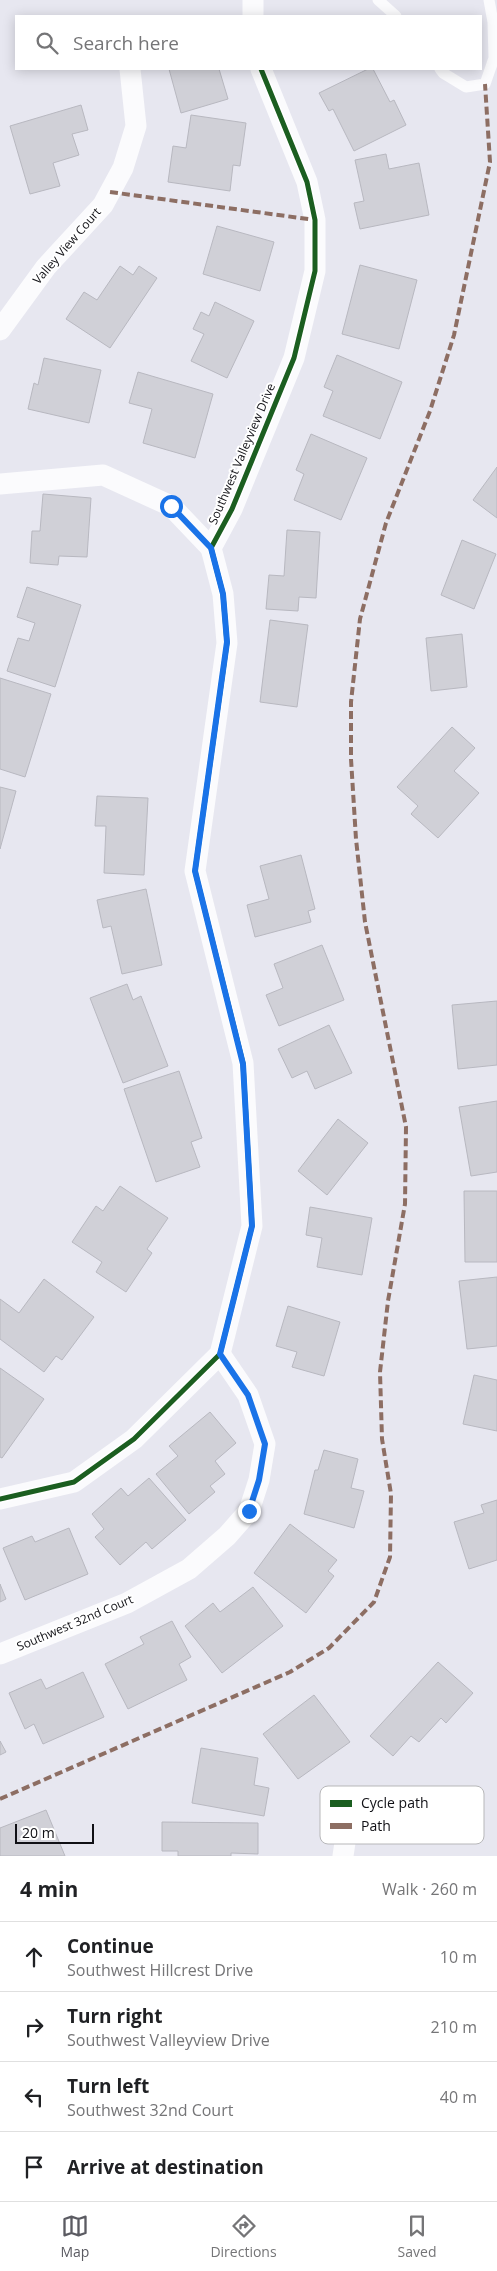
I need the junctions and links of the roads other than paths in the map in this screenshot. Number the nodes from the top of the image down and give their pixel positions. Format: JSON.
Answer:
{"nodes":[{"id":1,"x":253,"y":0,"type":"edge"},
{"id":2,"x":378,"y":0,"type":"edge"},
{"id":3,"x":489,"y":0,"type":"edge"},
{"id":4,"x":253,"y":15,"type":"edge"},
{"id":5,"x":395,"y":15,"type":"edge"},
{"id":6,"x":130,"y":70,"type":"edge"},
{"id":7,"x":261,"y":70,"type":"edge"},
{"id":8,"x":441,"y":70,"type":"edge"},
{"id":9,"x":0,"y":330,"type":"edge"},
{"id":10,"x":0,"y":484,"type":"edge"},
{"id":11,"x":211,"y":548,"type":"junction"},
{"id":12,"x":220,"y":1354,"type":"junction"},
{"id":13,"x":0,"y":1499,"type":"edge"},
{"id":14,"x":0,"y":1654,"type":"edge"}],
"edges":[{"from":1,"to":4,"type":"street"},
{"from":2,"to":5,"type":"lane"},
{"from":3,"to":8,"type":"lane"},
{"from":6,"to":9,"type":"street","name":"Valley View Court"},
{"from":7,"to":11,"type":"street","name":"Southwest Valleyview Drive"},
{"from":10,"to":11,"type":"street"},
{"from":11,"to":12,"type":"street"},
{"from":12,"to":13,"type":"street"},
{"from":12,"to":14,"type":"street","name":"Southwest 32nd Court"}]}
